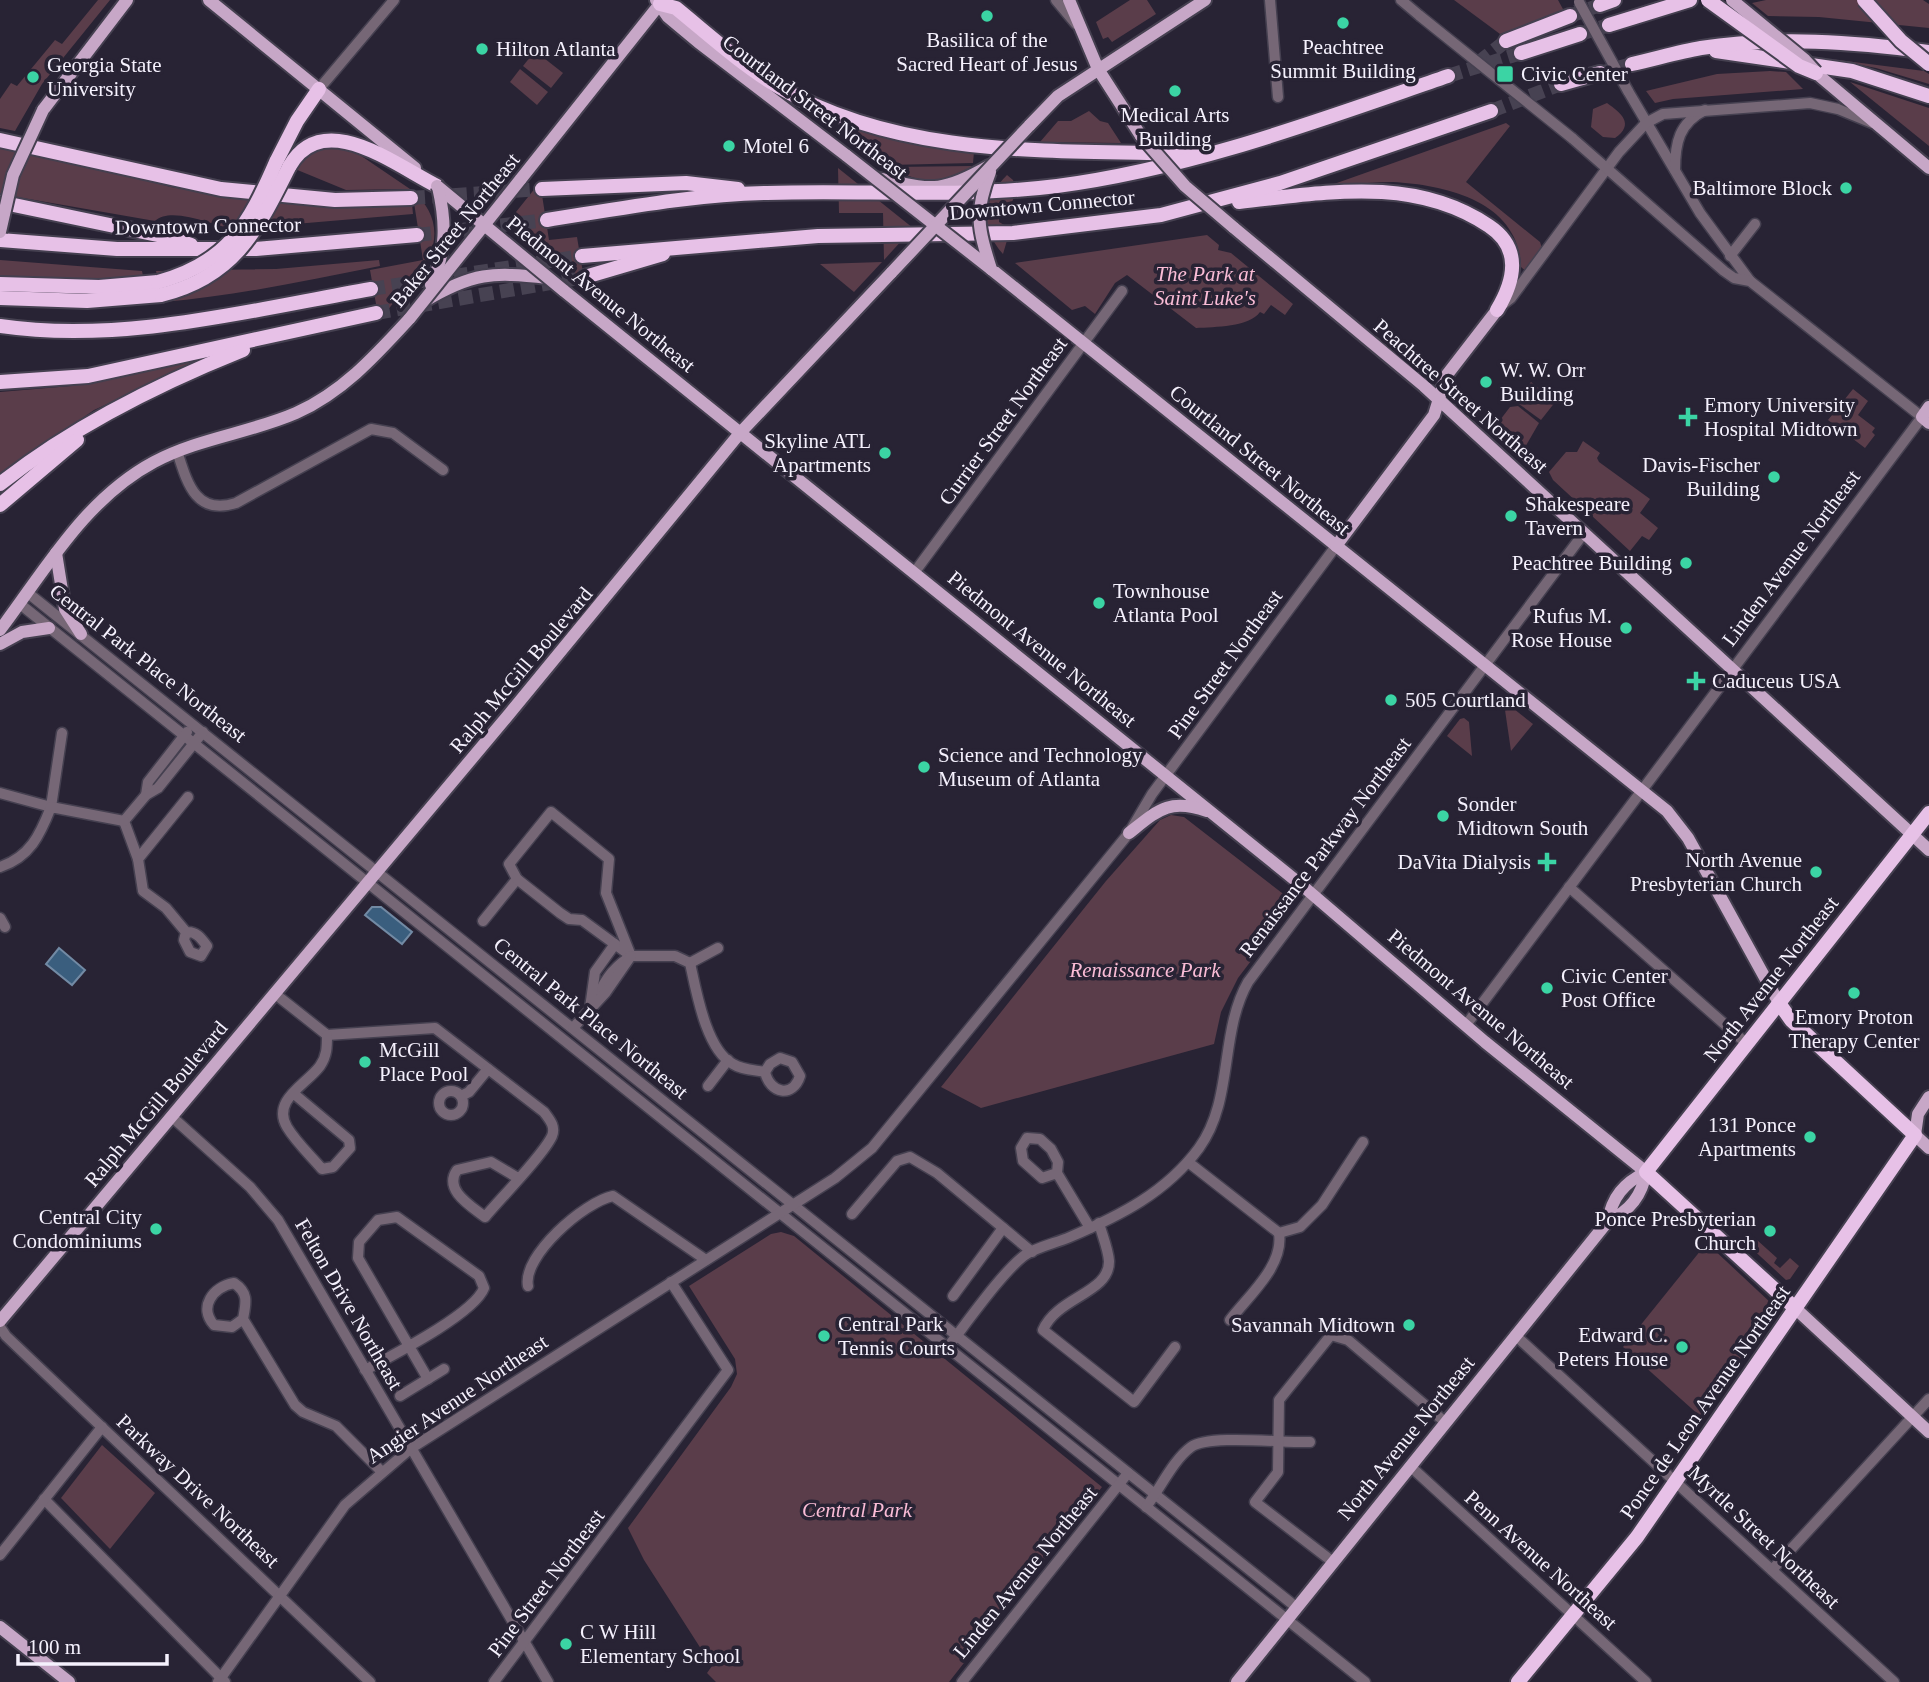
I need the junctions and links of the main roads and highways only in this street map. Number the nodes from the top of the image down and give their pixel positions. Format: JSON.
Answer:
{"nodes":[{"id":1,"x":127,"y":0,"type":"edge"},
{"id":2,"x":209,"y":0,"type":"edge"},
{"id":3,"x":1069,"y":0,"type":"edge"},
{"id":4,"x":1205,"y":0,"type":"edge"},
{"id":5,"x":1690,"y":0,"type":"edge"},
{"id":6,"x":1708,"y":0,"type":"edge"},
{"id":7,"x":1732,"y":0,"type":"edge"},
{"id":8,"x":1864,"y":0,"type":"edge"},
{"id":9,"x":659,"y":1,"type":"edge"},
{"id":10,"x":1570,"y":16,"type":"tunnel mouth"},
{"id":11,"x":1609,"y":25,"type":"tunnel mouth"},
{"id":12,"x":1580,"y":34,"type":"tunnel mouth"},
{"id":13,"x":1506,"y":41,"type":"tunnel mouth"},
{"id":14,"x":1701,"y":48,"type":"junction"},
{"id":15,"x":1929,"y":52,"type":"edge"},
{"id":16,"x":1521,"y":53,"type":"tunnel mouth"},
{"id":17,"x":1632,"y":64,"type":"tunnel mouth"},
{"id":18,"x":1929,"y":64,"type":"edge"},
{"id":19,"x":1098,"y":69,"type":"junction"},
{"id":20,"x":1600,"y":73,"type":"tunnel mouth"},
{"id":21,"x":1819,"y":75,"type":"junction"},
{"id":22,"x":1448,"y":76,"type":"tunnel mouth"},
{"id":23,"x":1561,"y":84,"type":"tunnel mouth"},
{"id":24,"x":319,"y":89,"type":"junction"},
{"id":25,"x":1929,"y":96,"type":"edge"},
{"id":26,"x":1491,"y":111,"type":"tunnel mouth"},
{"id":27,"x":0,"y":140,"type":"edge"},
{"id":28,"x":1218,"y":154,"type":"junction"},
{"id":29,"x":283,"y":164,"type":"junction"},
{"id":30,"x":993,"y":164,"type":"junction"},
{"id":31,"x":1929,"y":168,"type":"edge"},
{"id":32,"x":876,"y":178,"type":"junction"},
{"id":33,"x":438,"y":186,"type":"junction"},
{"id":34,"x":542,"y":190,"type":"tunnel mouth"},
{"id":35,"x":764,"y":192,"type":"junction"},
{"id":36,"x":411,"y":198,"type":"tunnel mouth"},
{"id":37,"x":0,"y":202,"type":"edge"},
{"id":38,"x":1202,"y":206,"type":"junction"},
{"id":39,"x":547,"y":220,"type":"tunnel mouth"},
{"id":40,"x":484,"y":225,"type":"junction"},
{"id":41,"x":936,"y":225,"type":"junction"},
{"id":42,"x":0,"y":232,"type":"edge"},
{"id":43,"x":417,"y":235,"type":"tunnel mouth"},
{"id":44,"x":0,"y":240,"type":"edge"},
{"id":45,"x":695,"y":244,"type":"junction"},
{"id":46,"x":199,"y":248,"type":"junction"},
{"id":47,"x":582,"y":256,"type":"tunnel mouth"},
{"id":48,"x":991,"y":269,"type":"junction"},
{"id":49,"x":585,"y":277,"type":"tunnel mouth"},
{"id":50,"x":548,"y":278,"type":"junction"},
{"id":51,"x":0,"y":284,"type":"edge"},
{"id":52,"x":160,"y":288,"type":"junction"},
{"id":53,"x":371,"y":289,"type":"tunnel mouth"},
{"id":54,"x":0,"y":298,"type":"edge"},
{"id":55,"x":423,"y":302,"type":"junction"},
{"id":56,"x":1497,"y":310,"type":"joint"},
{"id":57,"x":376,"y":313,"type":"tunnel mouth"},
{"id":58,"x":0,"y":327,"type":"edge"},
{"id":59,"x":287,"y":333,"type":"junction"},
{"id":60,"x":0,"y":382,"type":"edge"},
{"id":61,"x":1437,"y":399,"type":"junction"},
{"id":62,"x":111,"y":413,"type":"junction"},
{"id":63,"x":740,"y":433,"type":"junction"},
{"id":64,"x":0,"y":484,"type":"edge"},
{"id":65,"x":0,"y":505,"type":"edge"},
{"id":66,"x":1336,"y":546,"type":"junction"},
{"id":67,"x":56,"y":553,"type":"junction"},
{"id":68,"x":49,"y":628,"type":"road end"},
{"id":69,"x":0,"y":630,"type":"edge"},
{"id":70,"x":81,"y":634,"type":"road end"},
{"id":71,"x":0,"y":644,"type":"edge"},
{"id":72,"x":1929,"y":813,"type":"edge"},
{"id":73,"x":1214,"y":814,"type":"junction"},
{"id":74,"x":1129,"y":832,"type":"road end"},
{"id":75,"x":1912,"y":834,"type":"junction"},
{"id":76,"x":1929,"y":850,"type":"edge"},
{"id":77,"x":1779,"y":1003,"type":"junction"},
{"id":78,"x":1929,"y":1097,"type":"edge"},
{"id":79,"x":1929,"y":1127,"type":"edge"},
{"id":80,"x":1914,"y":1135,"type":"junction"},
{"id":81,"x":1929,"y":1149,"type":"edge"},
{"id":82,"x":1646,"y":1172,"type":"junction"},
{"id":83,"x":1795,"y":1308,"type":"junction"},
{"id":84,"x":0,"y":1321,"type":"edge"},
{"id":85,"x":1929,"y":1432,"type":"edge"},
{"id":86,"x":0,"y":1627,"type":"edge"},
{"id":87,"x":69,"y":1682,"type":"edge"},
{"id":88,"x":1237,"y":1682,"type":"edge"},
{"id":89,"x":1518,"y":1682,"type":"edge"}],
"edges":[{"from":1,"to":42,"type":"main road","bridge":true},
{"from":2,"to":24,"type":"main road","name":"Piedmont Avenue Northeast"},
{"from":3,"to":19,"type":"main road","name":"Peachtree Street Northeast"},
{"from":4,"to":19,"type":"main road","name":"Ralph McGill Boulevard"},
{"from":5,"to":11,"type":"highway"},
{"from":6,"to":21,"type":"highway","bridge":true},
{"from":7,"to":21,"type":"main road","bridge":true},
{"from":8,"to":18,"type":"highway","bridge":true},
{"from":9,"to":28,"type":"highway"},
{"from":9,"to":32,"type":"main road","name":"Courtland Street Northeast","bridge":true},
{"from":9,"to":40,"type":"main road","name":"Baker Street Northeast","bridge":true},
{"from":10,"to":13,"type":"highway"},
{"from":12,"to":16,"type":"highway"},
{"from":14,"to":15,"type":"highway"},
{"from":14,"to":17,"type":"highway"},
{"from":14,"to":25,"type":"highway"},
{"from":19,"to":30,"type":"main road","name":"Ralph McGill Boulevard","bridge":true},
{"from":19,"to":61,"type":"main road","name":"Peachtree Street Northeast","bridge":true},
{"from":20,"to":23,"type":"highway"},
{"from":21,"to":31,"type":"main road"},
{"from":22,"to":28,"type":"highway","name":"Downtown Connector"},
{"from":24,"to":29,"type":"highway"},
{"from":24,"to":33,"type":"main road","name":"Piedmont Avenue Northeast"},
{"from":26,"to":38,"type":"highway","name":"Downtown Connector"},
{"from":27,"to":36,"type":"highway"},
{"from":28,"to":35,"type":"highway","name":"Downtown Connector"},
{"from":29,"to":33,"type":"highway"},
{"from":29,"to":52,"type":"highway","bridge":true},
{"from":30,"to":32,"type":"main road","bridge":true},
{"from":30,"to":41,"type":"main road","name":"Ralph McGill Boulevard","bridge":true},
{"from":30,"to":48,"type":"main road","bridge":true},
{"from":32,"to":41,"type":"main road","name":"Courtland Street Northeast","bridge":true},
{"from":33,"to":40,"type":"main road","name":"Piedmont Avenue Northeast","bridge":true},
{"from":33,"to":55,"type":"main road","bridge":true},
{"from":34,"to":35,"type":"highway"},
{"from":35,"to":39,"type":"highway","name":"Downtown Connector"},
{"from":37,"to":46,"type":"highway"},
{"from":38,"to":45,"type":"highway","name":"Downtown Connector"},
{"from":38,"to":56,"type":"highway"},
{"from":40,"to":50,"type":"main road","name":"Piedmont Avenue Northeast","bridge":true},
{"from":40,"to":55,"type":"main road","name":"Baker Street Northeast","bridge":true},
{"from":41,"to":48,"type":"main road","name":"Courtland Street Northeast","bridge":true},
{"from":41,"to":63,"type":"main road","name":"Ralph McGill Boulevard","bridge":true},
{"from":43,"to":46,"type":"highway","name":"Downtown Connector"},
{"from":44,"to":46,"type":"highway","name":"Downtown Connector"},
{"from":45,"to":47,"type":"highway","name":"Downtown Connector"},
{"from":45,"to":49,"type":"highway"},
{"from":48,"to":66,"type":"main road","name":"Courtland Street Northeast"},
{"from":50,"to":55,"type":"main road","bridge":true},
{"from":50,"to":63,"type":"main road","name":"Piedmont Avenue Northeast","bridge":true},
{"from":51,"to":52,"type":"highway"},
{"from":52,"to":54,"type":"highway"},
{"from":53,"to":58,"type":"highway"},
{"from":55,"to":67,"type":"main road","name":"Baker Street Northeast","bridge":true},
{"from":56,"to":61,"type":"main road","name":"Pine Street Northeast"},
{"from":57,"to":59,"type":"highway"},
{"from":59,"to":60,"type":"highway"},
{"from":59,"to":62,"type":"highway"},
{"from":61,"to":66,"type":"main road","name":"Pine Street Northeast"},
{"from":61,"to":75,"type":"main road","name":"Peachtree Street Northeast"},
{"from":62,"to":64,"type":"highway"},
{"from":62,"to":65,"type":"highway"},
{"from":63,"to":73,"type":"main road","name":"Piedmont Avenue Northeast"},
{"from":63,"to":84,"type":"main road","name":"Ralph McGill Boulevard"},
{"from":66,"to":77,"type":"main road","name":"Courtland Street Northeast"},
{"from":67,"to":69,"type":"main road","name":"Baker Street Northeast"},
{"from":67,"to":70,"type":"main road"},
{"from":68,"to":71,"type":"main road"},
{"from":72,"to":75,"type":"highway","name":"North Avenue Northeast"},
{"from":73,"to":74,"type":"main road"},
{"from":73,"to":82,"type":"main road","name":"Piedmont Avenue Northeast"},
{"from":75,"to":76,"type":"main road","name":"Peachtree Street Northeast"},
{"from":75,"to":77,"type":"highway","name":"North Avenue Northeast"},
{"from":77,"to":80,"type":"highway"},
{"from":77,"to":82,"type":"highway","name":"North Avenue Northeast"},
{"from":78,"to":80,"type":"main road","name":"Ponce de Leon Avenue Northeast"},
{"from":79,"to":80,"type":"main road","name":"Ponce de Leon Avenue Northeast"},
{"from":80,"to":81,"type":"main road"},
{"from":80,"to":83,"type":"highway","name":"Ponce de Leon Avenue Northeast"},
{"from":82,"to":83,"type":"highway","name":"Piedmont Avenue Northeast"},
{"from":82,"to":88,"type":"main road","name":"North Avenue Northeast"},
{"from":83,"to":85,"type":"main road","name":"Piedmont Avenue Northeast"},
{"from":83,"to":89,"type":"highway","name":"Ponce de Leon Avenue Northeast"},
{"from":86,"to":87,"type":"main road"}]}
